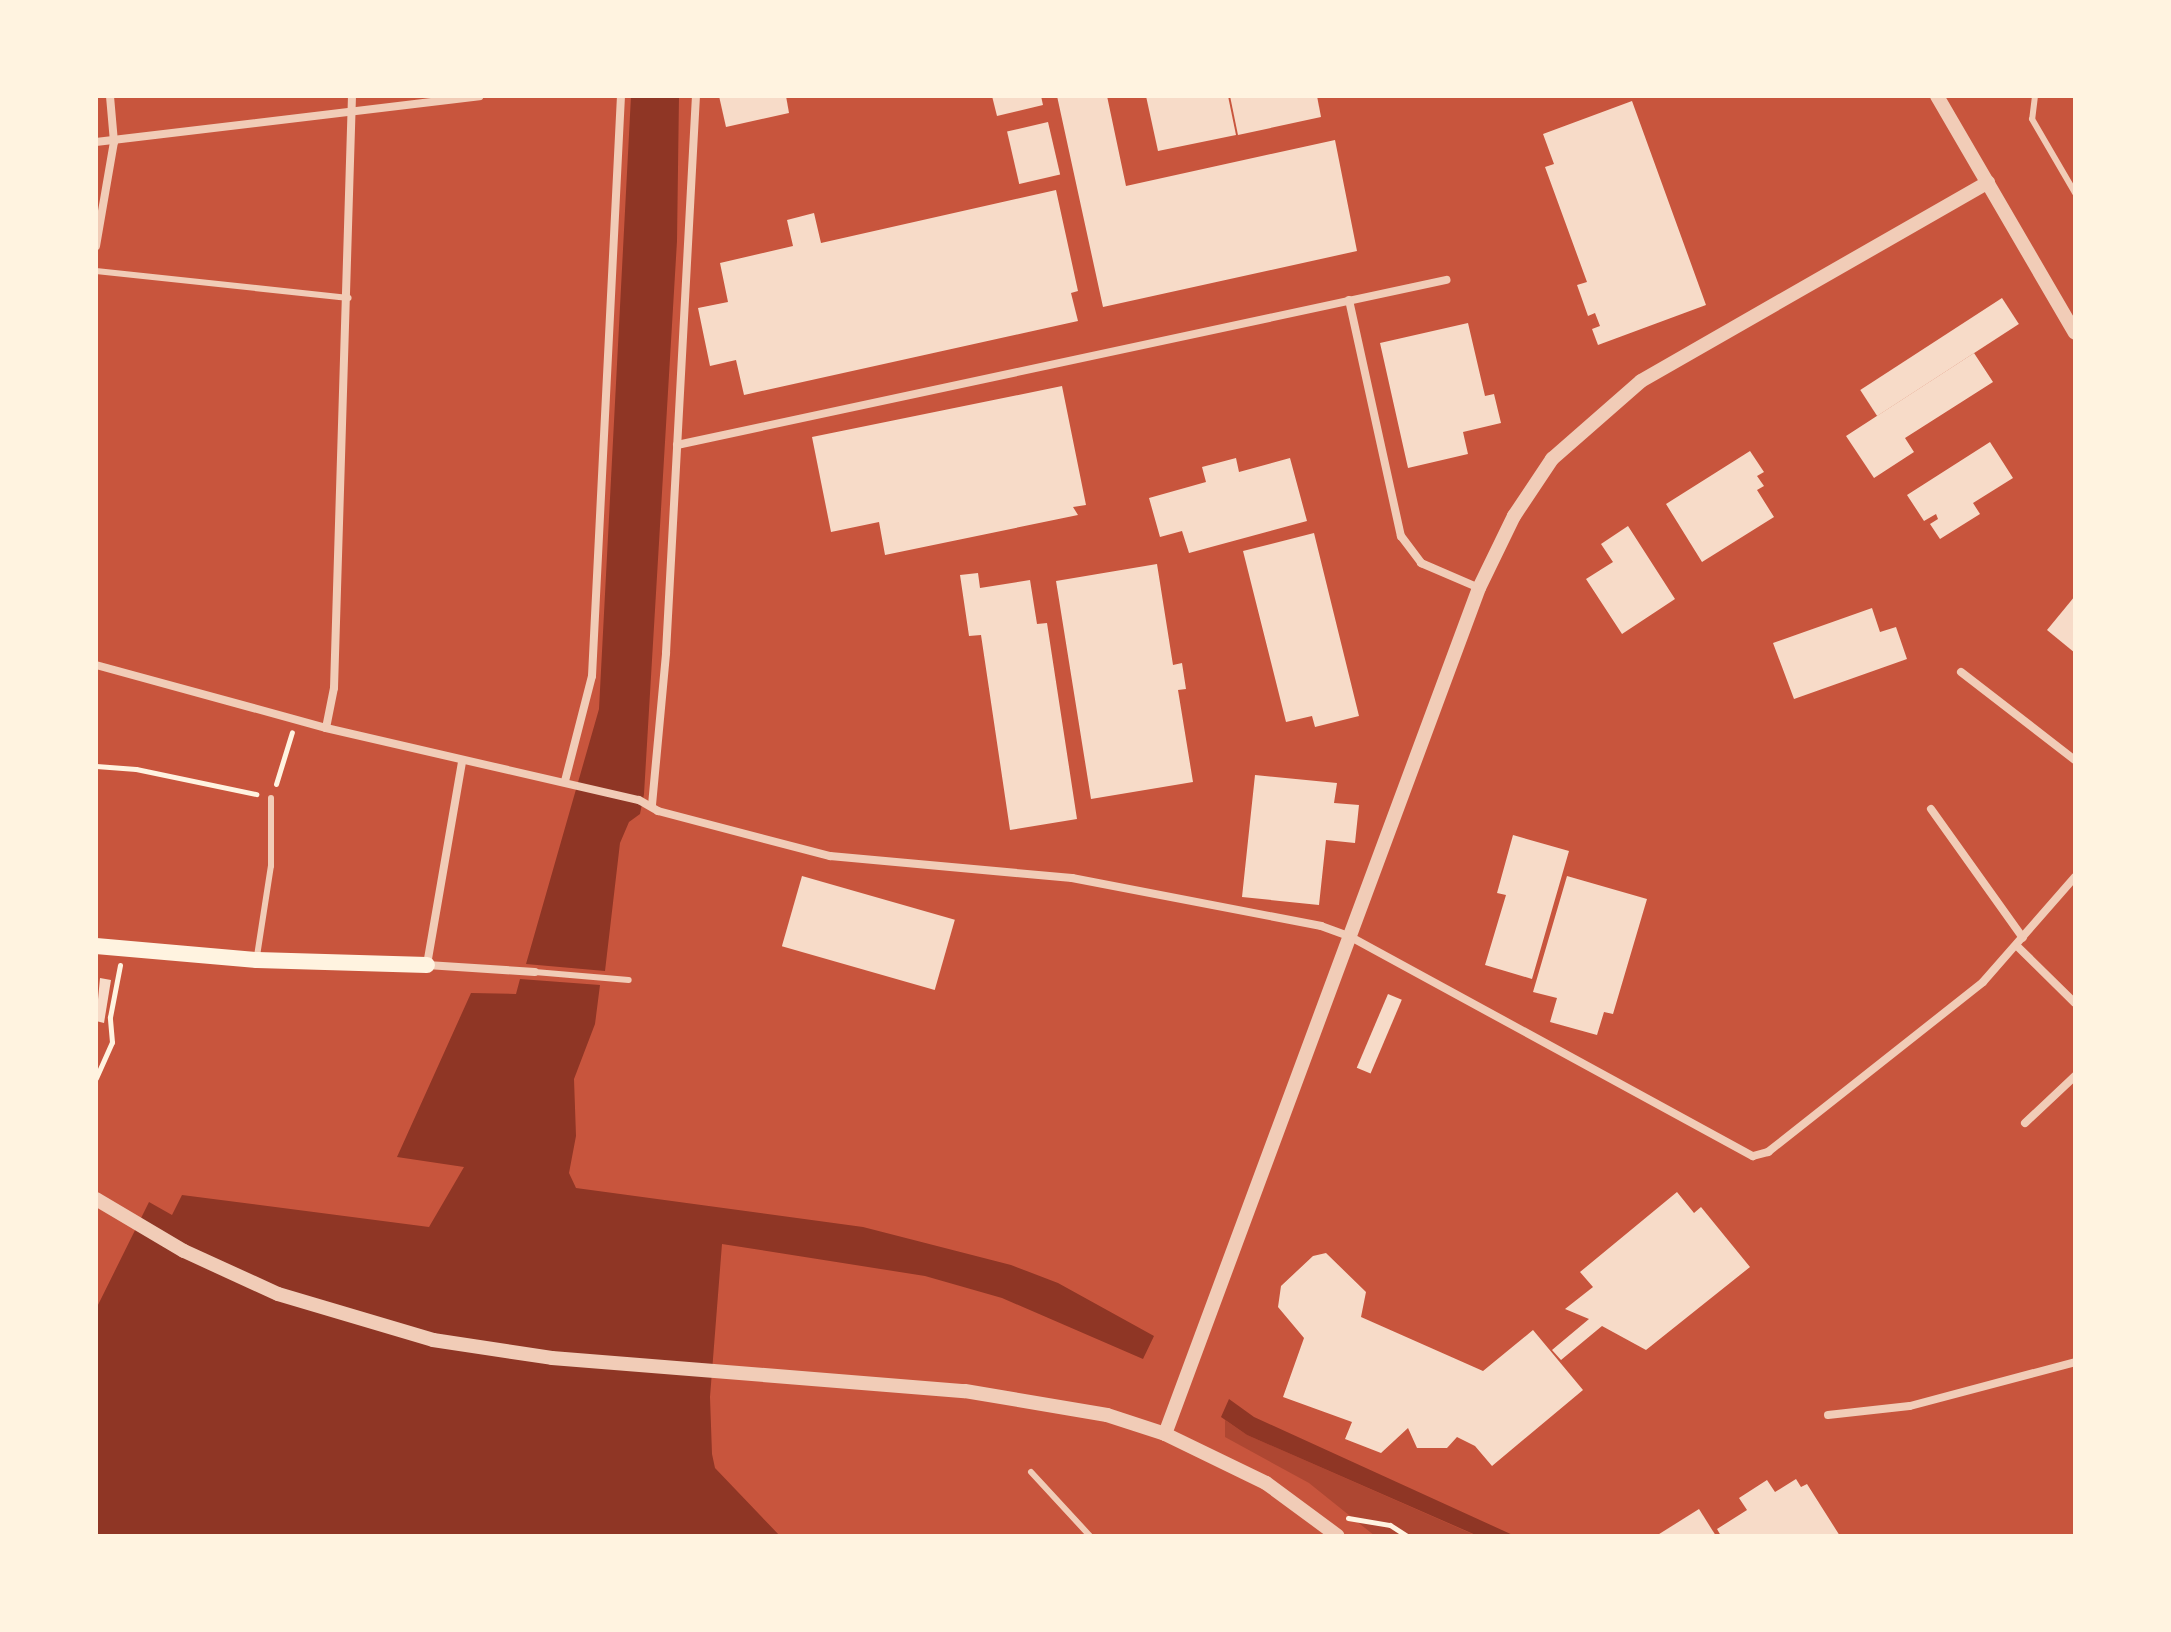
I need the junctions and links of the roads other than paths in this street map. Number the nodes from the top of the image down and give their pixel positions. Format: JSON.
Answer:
{"nodes":[{"id":1,"x":110,"y":96,"type":"edge"},
{"id":2,"x":352,"y":96,"type":"edge"},
{"id":3,"x":479,"y":96,"type":"edge"},
{"id":4,"x":621,"y":96,"type":"edge"},
{"id":5,"x":696,"y":96,"type":"edge"},
{"id":6,"x":2035,"y":96,"type":"edge"},
{"id":7,"x":1944,"y":99,"type":"edge"},
{"id":8,"x":354,"y":112,"type":"junction"},
{"id":9,"x":96,"y":142,"type":"edge"},
{"id":10,"x":114,"y":142,"type":"junction"},
{"id":11,"x":1988,"y":182,"type":"junction"},
{"id":12,"x":2075,"y":193,"type":"edge"},
{"id":13,"x":96,"y":246,"type":"edge"},
{"id":14,"x":96,"y":271,"type":"edge"},
{"id":15,"x":1446,"y":280,"type":"dead end"},
{"id":16,"x":349,"y":298,"type":"junction"},
{"id":17,"x":1349,"y":300,"type":"junction"},
{"id":18,"x":2075,"y":333,"type":"edge"},
{"id":19,"x":677,"y":445,"type":"junction"},
{"id":20,"x":1479,"y":588,"type":"junction"},
{"id":21,"x":96,"y":665,"type":"edge"},
{"id":22,"x":1961,"y":672,"type":"dead end"},
{"id":23,"x":326,"y":728,"type":"junction"},
{"id":24,"x":2075,"y":760,"type":"edge"},
{"id":25,"x":462,"y":762,"type":"junction"},
{"id":26,"x":568,"y":782,"type":"junction"},
{"id":27,"x":271,"y":798,"type":"road end"},
{"id":28,"x":652,"y":805,"type":"junction"},
{"id":29,"x":1931,"y":809,"type":"dead end"},
{"id":30,"x":2075,"y":877,"type":"edge"},
{"id":31,"x":1349,"y":936,"type":"junction"},
{"id":32,"x":2020,"y":942,"type":"junction"},
{"id":33,"x":96,"y":946,"type":"edge"},
{"id":34,"x":257,"y":960,"type":"junction"},
{"id":35,"x":427,"y":965,"type":"junction"},
{"id":36,"x":535,"y":972,"type":"joint"},
{"id":37,"x":629,"y":980,"type":"dead end"},
{"id":38,"x":2075,"y":1003,"type":"edge"},
{"id":39,"x":2075,"y":1076,"type":"edge"},
{"id":40,"x":2025,"y":1123,"type":"dead end"},
{"id":41,"x":96,"y":1199,"type":"edge"},
{"id":42,"x":2075,"y":1362,"type":"edge"},
{"id":43,"x":1828,"y":1415,"type":"dead end"},
{"id":44,"x":1165,"y":1434,"type":"junction"},
{"id":45,"x":1031,"y":1472,"type":"dead end"},
{"id":46,"x":1090,"y":1536,"type":"edge"},
{"id":47,"x":1338,"y":1536,"type":"edge"}],
"edges":[{"from":1,"to":10,"type":"street"},
{"from":2,"to":8,"type":"street"},
{"from":3,"to":8,"type":"street"},
{"from":4,"to":26,"type":"street"},
{"from":5,"to":19,"type":"street"},
{"from":6,"to":12,"type":"lane"},
{"from":7,"to":11,"type":"street"},
{"from":8,"to":10,"type":"street"},
{"from":8,"to":16,"type":"street"},
{"from":9,"to":10,"type":"street"},
{"from":10,"to":13,"type":"street"},
{"from":11,"to":18,"type":"street"},
{"from":11,"to":20,"type":"street"},
{"from":14,"to":16,"type":"lane"},
{"from":15,"to":17,"type":"street"},
{"from":16,"to":23,"type":"street"},
{"from":17,"to":19,"type":"street"},
{"from":17,"to":20,"type":"street"},
{"from":19,"to":28,"type":"street"},
{"from":20,"to":31,"type":"street"},
{"from":21,"to":23,"type":"street"},
{"from":22,"to":24,"type":"street"},
{"from":23,"to":25,"type":"street"},
{"from":25,"to":26,"type":"street"},
{"from":25,"to":35,"type":"street"},
{"from":26,"to":28,"type":"street"},
{"from":27,"to":34,"type":"lane"},
{"from":28,"to":31,"type":"street"},
{"from":29,"to":32,"type":"street"},
{"from":30,"to":32,"type":"street"},
{"from":31,"to":32,"type":"street"},
{"from":31,"to":44,"type":"street"},
{"from":32,"to":38,"type":"street"},
{"from":33,"to":34,"type":"main road"},
{"from":34,"to":35,"type":"main road"},
{"from":35,"to":36,"type":"street"},
{"from":36,"to":37,"type":"lane"},
{"from":39,"to":40,"type":"street"},
{"from":41,"to":44,"type":"street"},
{"from":42,"to":43,"type":"street"},
{"from":44,"to":47,"type":"street"},
{"from":45,"to":46,"type":"lane"}]}
